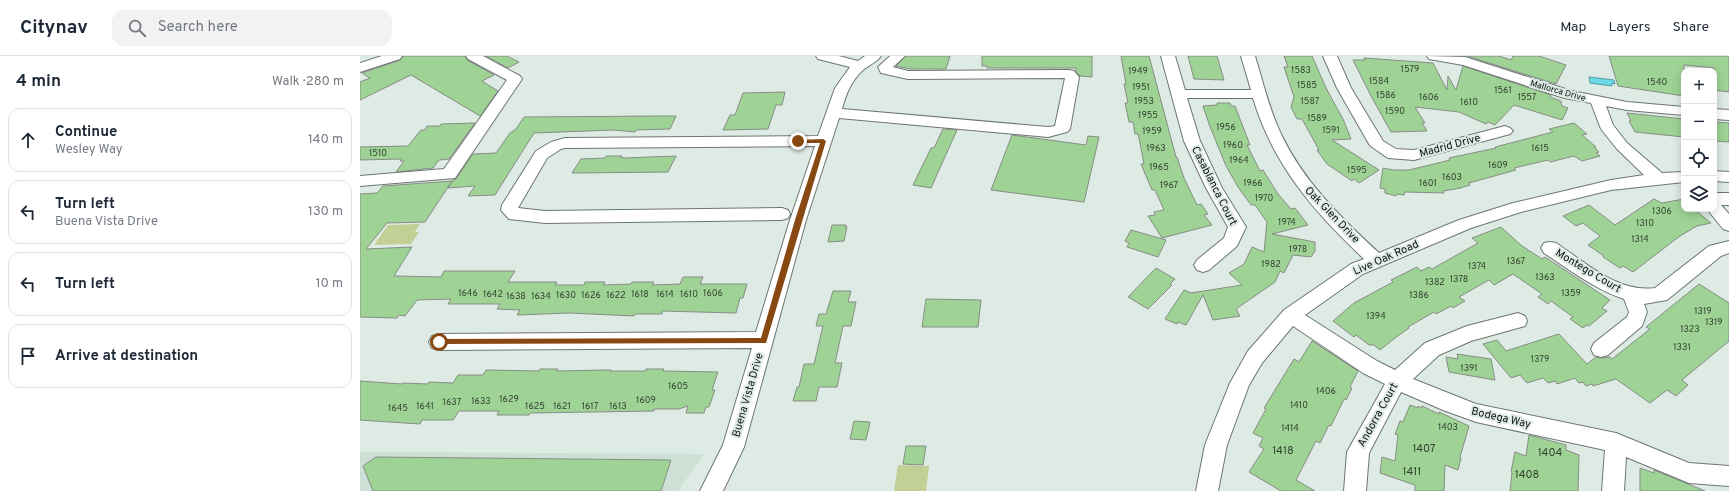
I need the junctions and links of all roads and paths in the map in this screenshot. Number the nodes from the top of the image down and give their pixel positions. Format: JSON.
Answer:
{"nodes":[{"id":1,"x":395,"y":56,"type":"edge"},
{"id":2,"x":473,"y":56,"type":"edge"},
{"id":3,"x":823,"y":56,"type":"edge"},
{"id":4,"x":898,"y":56,"type":"edge"},
{"id":5,"x":1168,"y":56,"type":"edge"},
{"id":6,"x":1248,"y":56,"type":"edge"},
{"id":7,"x":1330,"y":56,"type":"edge"},
{"id":8,"x":1434,"y":56,"type":"edge"},
{"id":9,"x":866,"y":60,"type":"edge"},
{"id":10,"x":360,"y":68,"type":"edge"},
{"id":11,"x":1179,"y":94,"type":"junction"},
{"id":12,"x":1259,"y":94,"type":"junction"},
{"id":13,"x":1597,"y":101,"type":"junction"},
{"id":14,"x":1681,"y":111,"type":"edge"},
{"id":15,"x":833,"y":113,"type":"junction"},
{"id":16,"x":1717,"y":114,"type":"edge"},
{"id":17,"x":1729,"y":115,"type":"edge"},
{"id":18,"x":1505,"y":131,"type":"dead end"},
{"id":19,"x":823,"y":141,"type":"junction"},
{"id":20,"x":1717,"y":176,"type":"edge"},
{"id":21,"x":1681,"y":177,"type":"edge"},
{"id":22,"x":1729,"y":177,"type":"edge"},
{"id":23,"x":1658,"y":179,"type":"junction"},
{"id":24,"x":360,"y":181,"type":"edge"},
{"id":25,"x":1717,"y":199,"type":"edge"},
{"id":26,"x":1729,"y":199,"type":"edge"},
{"id":27,"x":1717,"y":211,"type":"edge"},
{"id":28,"x":782,"y":214,"type":"dead end"},
{"id":29,"x":1729,"y":225,"type":"edge"},
{"id":30,"x":1729,"y":247,"type":"edge"},
{"id":31,"x":1550,"y":248,"type":"dead end"},
{"id":32,"x":1376,"y":260,"type":"junction"},
{"id":33,"x":1203,"y":264,"type":"dead end"},
{"id":34,"x":1631,"y":295,"type":"junction"},
{"id":35,"x":1291,"y":315,"type":"junction"},
{"id":36,"x":1518,"y":321,"type":"dead end"},
{"id":37,"x":764,"y":340,"type":"junction"},
{"id":38,"x":439,"y":342,"type":"dead end"},
{"id":39,"x":1601,"y":349,"type":"dead end"},
{"id":40,"x":1397,"y":381,"type":"junction"},
{"id":41,"x":1616,"y":443,"type":"junction"},
{"id":42,"x":1729,"y":476,"type":"edge"},
{"id":43,"x":711,"y":491,"type":"edge"},
{"id":44,"x":1207,"y":491,"type":"edge"},
{"id":45,"x":1356,"y":491,"type":"edge"},
{"id":46,"x":1613,"y":491,"type":"edge"}],
"edges":[{"from":1,"to":10,"type":"street"},
{"from":2,"to":24,"type":"street"},
{"from":3,"to":9,"type":"street"},
{"from":4,"to":15,"type":"street"},
{"from":5,"to":11,"type":"street","name":"Casablanca Court"},
{"from":6,"to":12,"type":"street","name":"Oak Glen Drive"},
{"from":7,"to":18,"type":"street","name":"Madrid Drive"},
{"from":8,"to":13,"type":"street","name":"Mallorca Drive"},
{"from":9,"to":15,"type":"street","name":"Buena Vista Drive"},
{"from":11,"to":12,"type":"street"},
{"from":11,"to":33,"type":"street","name":"Casablanca Court"},
{"from":12,"to":32,"type":"street","name":"Oak Glen Drive"},
{"from":13,"to":14,"type":"street","name":"Mallorca Drive"},
{"from":13,"to":23,"type":"street"},
{"from":15,"to":19,"type":"street","name":"Buena Vista Drive"},
{"from":16,"to":17,"type":"street"},
{"from":19,"to":28,"type":"street"},
{"from":19,"to":37,"type":"street","name":"Buena Vista Drive"},
{"from":20,"to":22,"type":"street"},
{"from":21,"to":23,"type":"street","name":"Live Oak Road"},
{"from":23,"to":32,"type":"street","name":"Live Oak Road"},
{"from":25,"to":26,"type":"street"},
{"from":27,"to":29,"type":"street"},
{"from":30,"to":34,"type":"street","name":"Montego Court"},
{"from":31,"to":34,"type":"street","name":"Montego Court"},
{"from":32,"to":35,"type":"street","name":"Live Oak Road"},
{"from":34,"to":39,"type":"street"},
{"from":35,"to":40,"type":"street","name":"Bodega Way"},
{"from":35,"to":44,"type":"street","name":"Live Oak Road"},
{"from":36,"to":40,"type":"street","name":"Andorra Court"},
{"from":37,"to":38,"type":"street"},
{"from":37,"to":43,"type":"street","name":"Buena Vista Drive"},
{"from":40,"to":41,"type":"street","name":"Bodega Way"},
{"from":40,"to":45,"type":"street","name":"Andorra Court"},
{"from":41,"to":42,"type":"street","name":"Bodega Way"},
{"from":41,"to":46,"type":"street"}]}
